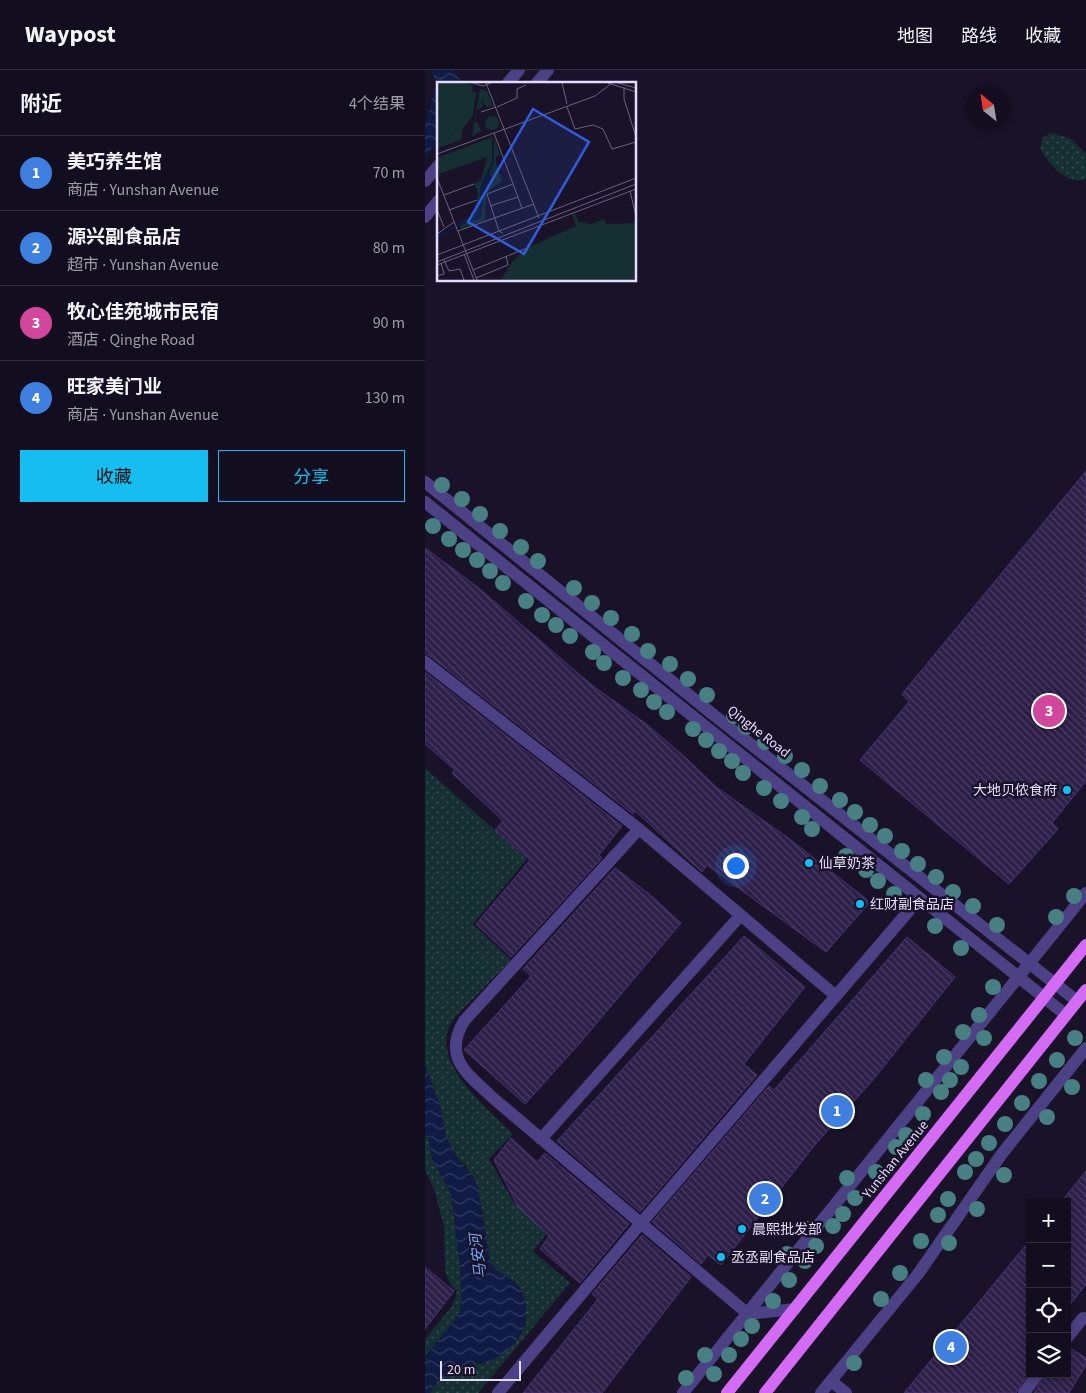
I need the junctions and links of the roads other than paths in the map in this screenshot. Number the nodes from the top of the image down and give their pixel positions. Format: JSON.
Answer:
{"nodes":[{"id":1,"x":519,"y":70,"type":"edge"},
{"id":2,"x":548,"y":70,"type":"edge"},
{"id":3,"x":509,"y":82,"type":"edge"},
{"id":4,"x":538,"y":82,"type":"edge"},
{"id":5,"x":437,"y":167,"type":"edge"},
{"id":6,"x":425,"y":181,"type":"edge"},
{"id":7,"x":437,"y":202,"type":"edge"},
{"id":8,"x":425,"y":217,"type":"edge"},
{"id":9,"x":425,"y":482,"type":"edge"},
{"id":10,"x":425,"y":502,"type":"edge"},
{"id":11,"x":425,"y":662,"type":"edge"},
{"id":12,"x":639,"y":829,"type":"junction"},
{"id":13,"x":1086,"y":893,"type":"edge"},
{"id":14,"x":919,"y":899,"type":"junction"},
{"id":15,"x":740,"y":916,"type":"junction"},
{"id":16,"x":1086,"y":945,"type":"edge"},
{"id":17,"x":1028,"y":964,"type":"junction"},
{"id":18,"x":1017,"y":978,"type":"junction"},
{"id":19,"x":1055,"y":983,"type":"junction"},
{"id":20,"x":1086,"y":990,"type":"edge"},
{"id":21,"x":836,"y":996,"type":"junction"},
{"id":22,"x":1043,"y":998,"type":"junction"},
{"id":23,"x":1077,"y":1001,"type":"junction"},
{"id":24,"x":1066,"y":1015,"type":"junction"},
{"id":25,"x":1086,"y":1048,"type":"edge"},
{"id":26,"x":541,"y":1140,"type":"junction"},
{"id":27,"x":641,"y":1222,"type":"junction"},
{"id":28,"x":795,"y":1309,"type":"junction"},
{"id":29,"x":748,"y":1314,"type":"junction"},
{"id":30,"x":1083,"y":1318,"type":"dead end"},
{"id":31,"x":1071,"y":1333,"type":"edge"},
{"id":32,"x":1036,"y":1378,"type":"edge"},
{"id":33,"x":831,"y":1381,"type":"junction"},
{"id":34,"x":498,"y":1393,"type":"edge"},
{"id":35,"x":683,"y":1393,"type":"edge"},
{"id":36,"x":727,"y":1393,"type":"edge"},
{"id":37,"x":765,"y":1393,"type":"edge"},
{"id":38,"x":821,"y":1393,"type":"edge"},
{"id":39,"x":846,"y":1393,"type":"edge"},
{"id":40,"x":1024,"y":1393,"type":"edge"}],
"edges":[{"from":1,"to":3,"type":"street"},
{"from":2,"to":4,"type":"street"},
{"from":5,"to":6,"type":"street"},
{"from":7,"to":8,"type":"street"},
{"from":9,"to":17,"type":"street","name":"Qinghe Road"},
{"from":10,"to":14,"type":"street","name":"Qinghe Road"},
{"from":11,"to":12,"type":"street"},
{"from":12,"to":15,"type":"street"},
{"from":12,"to":26,"type":"street"},
{"from":13,"to":17,"type":"street"},
{"from":14,"to":18,"type":"street","name":"Qinghe Road"},
{"from":14,"to":21,"type":"street"},
{"from":15,"to":21,"type":"street"},
{"from":15,"to":26,"type":"street"},
{"from":16,"to":19,"type":"main road","name":"Yunshan Avenue"},
{"from":17,"to":18,"type":"street"},
{"from":17,"to":19,"type":"street","name":"Qinghe Road"},
{"from":18,"to":22,"type":"street","name":"Qinghe Road"},
{"from":18,"to":29,"type":"street"},
{"from":19,"to":22,"type":"main road","name":"Yunshan Avenue"},
{"from":19,"to":23,"type":"street","name":"Qinghe Road"},
{"from":20,"to":23,"type":"main road"},
{"from":21,"to":27,"type":"street"},
{"from":22,"to":24,"type":"street","name":"Qinghe Road"},
{"from":22,"to":28,"type":"main road","name":"Yunshan Avenue"},
{"from":23,"to":24,"type":"main road"},
{"from":24,"to":37,"type":"main road"},
{"from":25,"to":33,"type":"street"},
{"from":26,"to":27,"type":"street"},
{"from":27,"to":29,"type":"street"},
{"from":27,"to":34,"type":"street"},
{"from":28,"to":29,"type":"street"},
{"from":28,"to":36,"type":"main road","name":"Yunshan Avenue"},
{"from":29,"to":35,"type":"street"},
{"from":30,"to":31,"type":"street"},
{"from":32,"to":40,"type":"street"},
{"from":33,"to":38,"type":"street"},
{"from":33,"to":39,"type":"street"}]}
